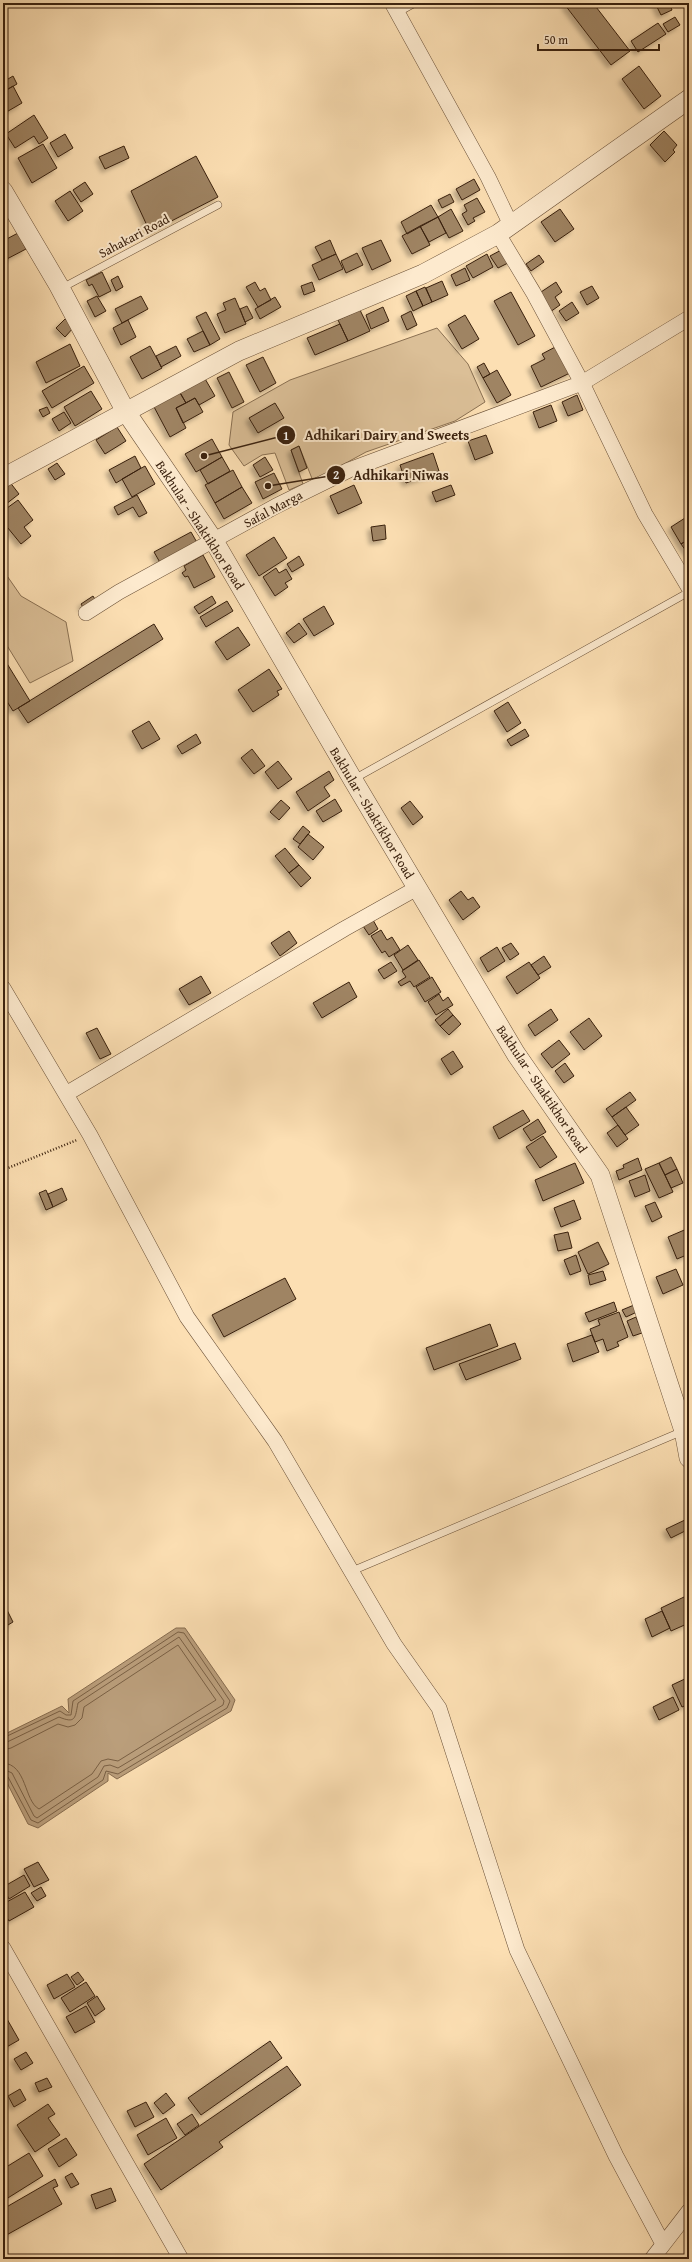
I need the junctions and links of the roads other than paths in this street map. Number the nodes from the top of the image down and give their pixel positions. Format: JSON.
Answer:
{"nodes":[{"id":1,"x":416,"y":3,"type":"edge"},
{"id":2,"x":395,"y":8,"type":"edge"},
{"id":3,"x":689,"y":99,"type":"edge"},
{"id":4,"x":3,"y":191,"type":"edge"},
{"id":5,"x":218,"y":205,"type":"dead end"},
{"id":6,"x":504,"y":229,"type":"junction"},
{"id":7,"x":60,"y":289,"type":"junction"},
{"id":8,"x":689,"y":318,"type":"edge"},
{"id":9,"x":582,"y":383,"type":"junction"},
{"id":10,"x":126,"y":412,"type":"junction"},
{"id":11,"x":3,"y":478,"type":"edge"},
{"id":12,"x":214,"y":541,"type":"junction"},
{"id":13,"x":689,"y":588,"type":"edge"},
{"id":14,"x":689,"y":592,"type":"edge"},
{"id":15,"x":86,"y":613,"type":"dead end"},
{"id":16,"x":353,"y":780,"type":"junction"},
{"id":17,"x":417,"y":888,"type":"junction"},
{"id":18,"x":3,"y":988,"type":"edge"},
{"id":19,"x":66,"y":1094,"type":"junction"},
{"id":20,"x":686,"y":1430,"type":"edge"},
{"id":21,"x":689,"y":1458,"type":"edge"},
{"id":22,"x":352,"y":1571,"type":"junction"},
{"id":23,"x":3,"y":1948,"type":"edge"},
{"id":24,"x":689,"y":2211,"type":"edge"},
{"id":25,"x":663,"y":2244,"type":"junction"},
{"id":26,"x":181,"y":2259,"type":"edge"},
{"id":27,"x":652,"y":2259,"type":"edge"}],
"edges":[{"from":1,"to":2,"type":"lane"},
{"from":2,"to":6,"type":"street"},
{"from":3,"to":6,"type":"street"},
{"from":4,"to":7,"type":"street","name":"Bakhular - Shaktikhor Road"},
{"from":5,"to":7,"type":"lane","name":"Sahakari Road"},
{"from":6,"to":9,"type":"street"},
{"from":6,"to":10,"type":"street"},
{"from":7,"to":10,"type":"street","name":"Bakhular - Shaktikhor Road"},
{"from":8,"to":9,"type":"street","name":"Safal Marga"},
{"from":9,"to":12,"type":"street","name":"Safal Marga"},
{"from":9,"to":13,"type":"street"},
{"from":10,"to":11,"type":"street"},
{"from":10,"to":12,"type":"street","name":"Bakhular - Shaktikhor Road"},
{"from":12,"to":15,"type":"street","name":"Safal Marga"},
{"from":12,"to":16,"type":"street","name":"Bakhular - Shaktikhor Road"},
{"from":14,"to":16,"type":"lane"},
{"from":16,"to":17,"type":"street","name":"Bakhular - Shaktikhor Road"},
{"from":17,"to":19,"type":"street"},
{"from":17,"to":20,"type":"street","name":"Bakhular - Shaktikhor Road"},
{"from":18,"to":19,"type":"street"},
{"from":19,"to":22,"type":"street"},
{"from":20,"to":21,"type":"street","name":"Bakhular - Shaktikhor Road"},
{"from":20,"to":22,"type":"lane"},
{"from":22,"to":25,"type":"street"},
{"from":23,"to":26,"type":"street"},
{"from":24,"to":25,"type":"street"},
{"from":25,"to":27,"type":"street"}]}
